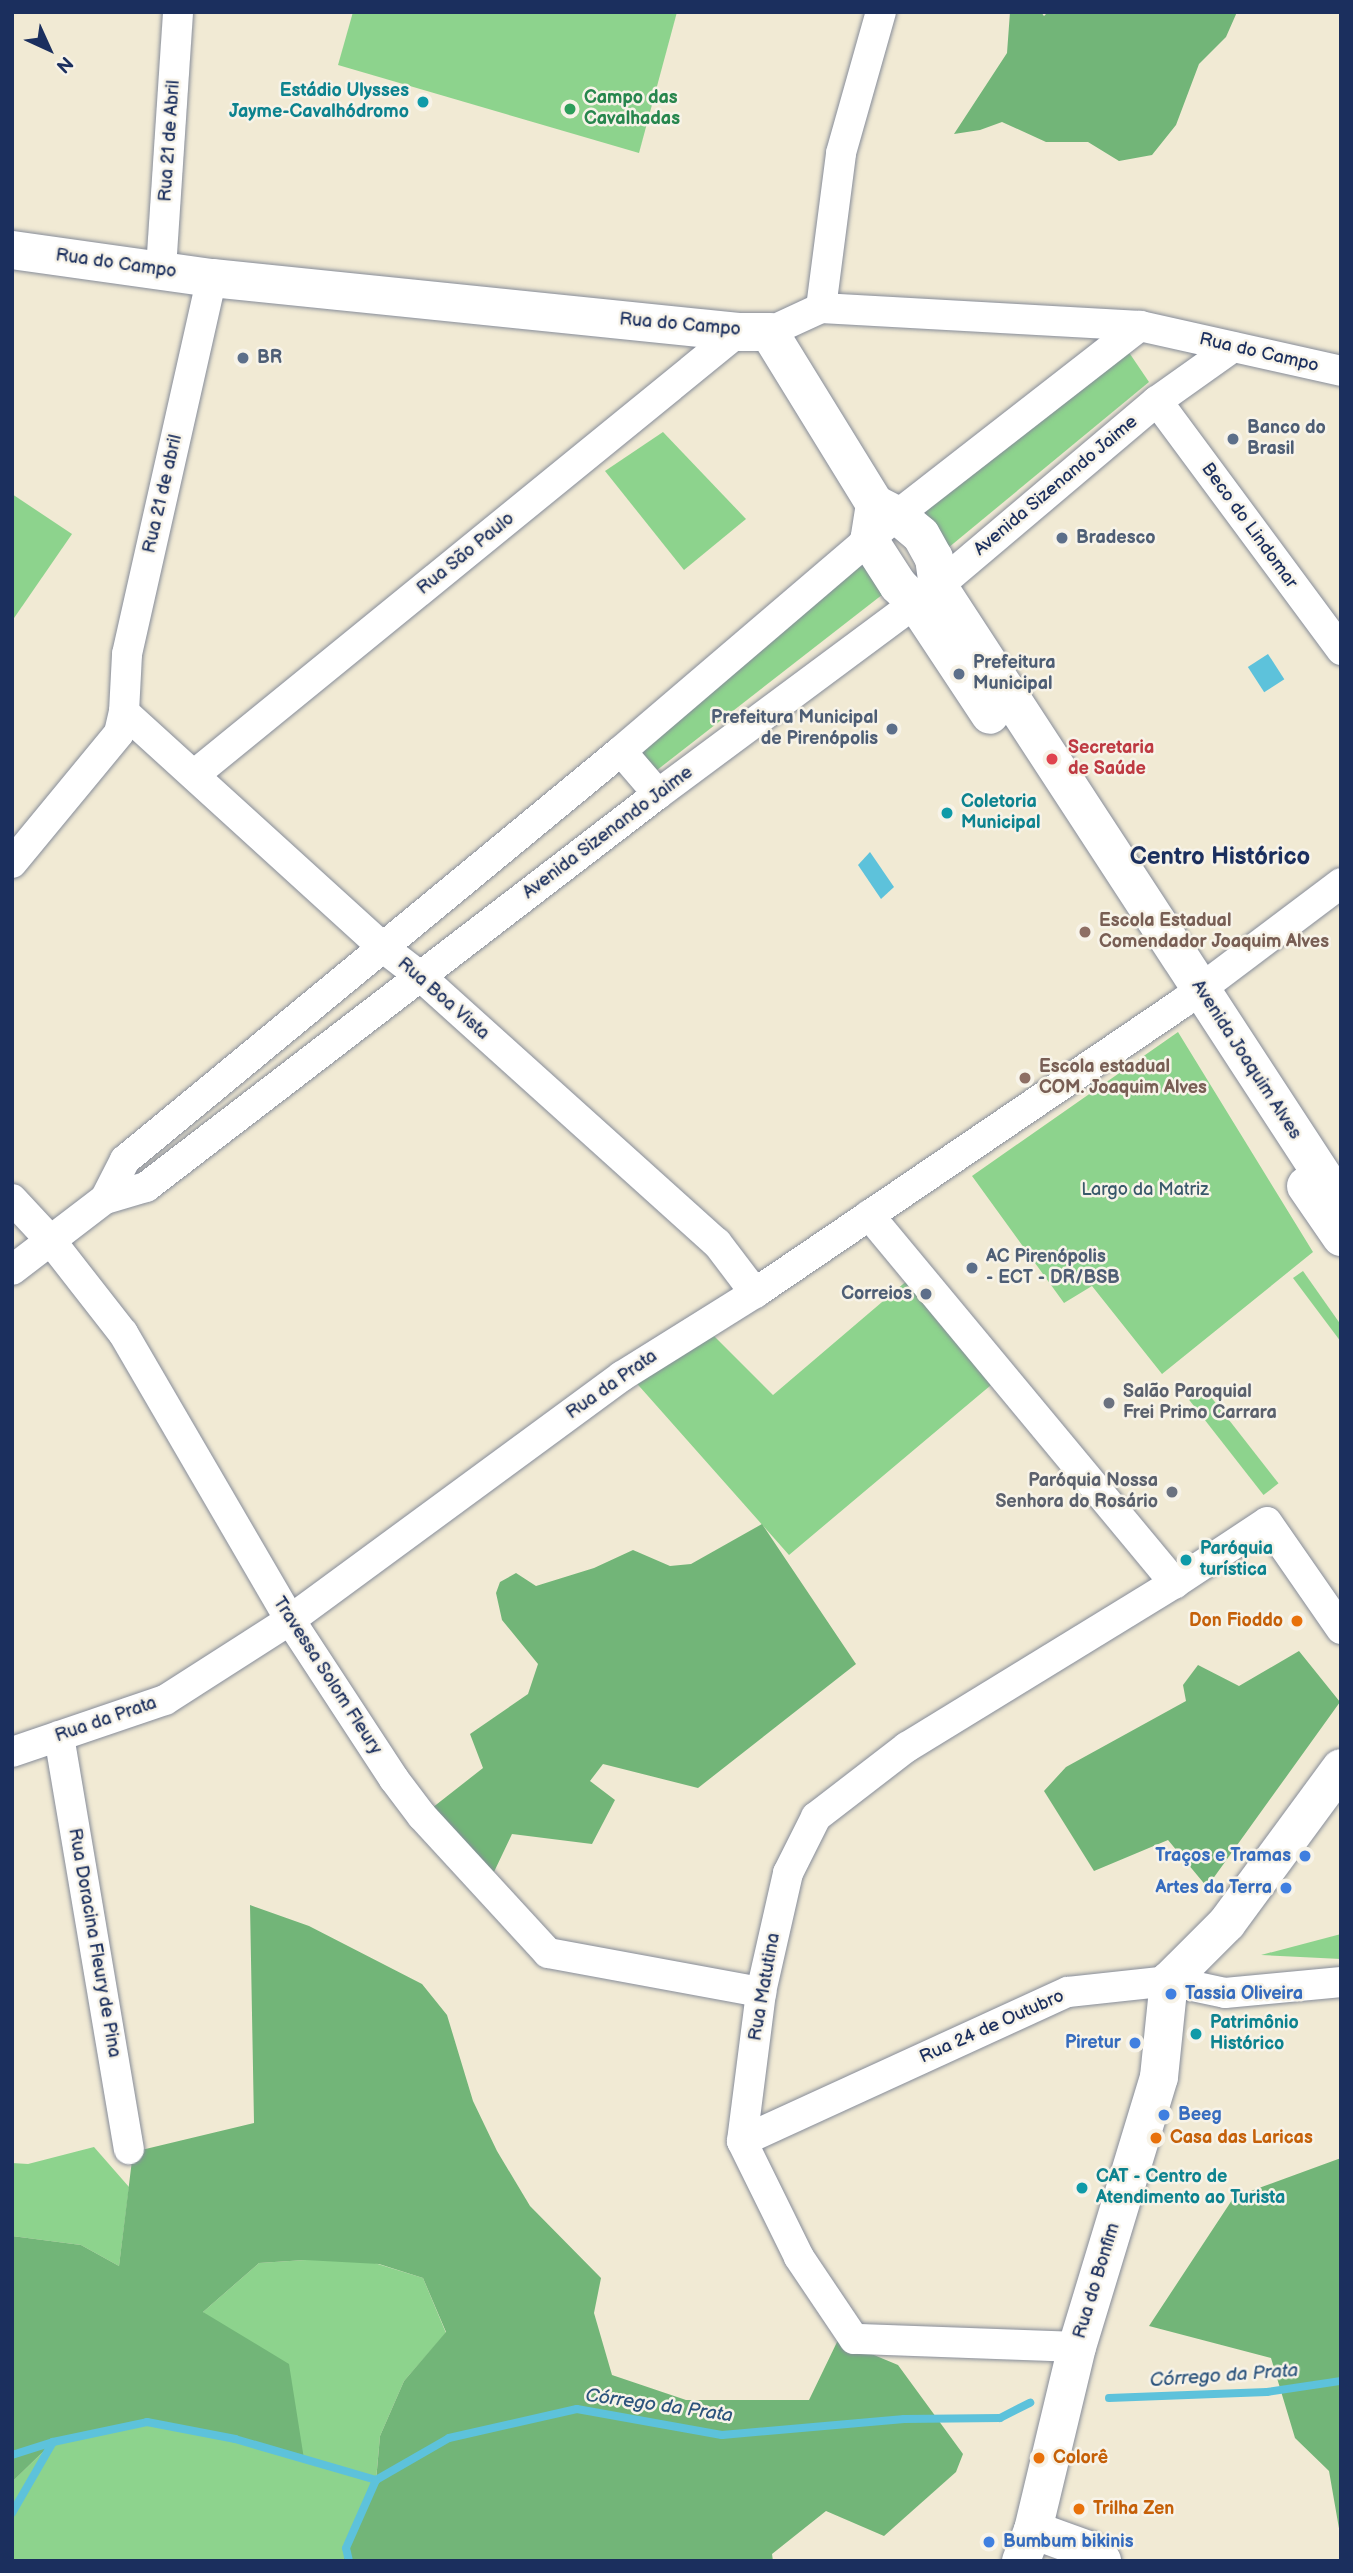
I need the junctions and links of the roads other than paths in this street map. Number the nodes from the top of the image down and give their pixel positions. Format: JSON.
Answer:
{"nodes":[{"id":1,"x":178,"y":12,"type":"edge"},
{"id":2,"x":881,"y":12,"type":"edge"},
{"id":3,"x":12,"y":250,"type":"edge"},
{"id":4,"x":161,"y":269,"type":"junction"},
{"id":5,"x":212,"y":278,"type":"junction"},
{"id":6,"x":821,"y":308,"type":"junction"},
{"id":7,"x":1140,"y":326,"type":"junction"},
{"id":8,"x":754,"y":332,"type":"junction"},
{"id":9,"x":1233,"y":347,"type":"junction"},
{"id":10,"x":1341,"y":371,"type":"edge"},
{"id":11,"x":1157,"y":401,"type":"junction"},
{"id":12,"x":880,"y":520,"type":"junction"},
{"id":13,"x":927,"y":594,"type":"junction"},
{"id":14,"x":1341,"y":650,"type":"edge"},
{"id":15,"x":124,"y":712,"type":"junction"},
{"id":16,"x":621,"y":751,"type":"junction"},
{"id":17,"x":194,"y":775,"type":"junction"},
{"id":18,"x":658,"y":794,"type":"junction"},
{"id":19,"x":12,"y":863,"type":"edge"},
{"id":20,"x":1341,"y":883,"type":"edge"},
{"id":21,"x":381,"y":946,"type":"junction"},
{"id":22,"x":420,"y":976,"type":"junction"},
{"id":23,"x":1191,"y":996,"type":"junction"},
{"id":24,"x":1294,"y":1150,"type":"junction"},
{"id":25,"x":12,"y":1199,"type":"edge"},
{"id":26,"x":105,"y":1199,"type":"junction"},
{"id":27,"x":1341,"y":1204,"type":"edge"},
{"id":28,"x":869,"y":1215,"type":"junction"},
{"id":29,"x":1341,"y":1237,"type":"edge"},
{"id":30,"x":51,"y":1241,"type":"junction"},
{"id":31,"x":12,"y":1270,"type":"edge"},
{"id":32,"x":755,"y":1293,"type":"junction"},
{"id":33,"x":1175,"y":1583,"type":"junction"},
{"id":34,"x":289,"y":1620,"type":"junction"},
{"id":35,"x":1341,"y":1629,"type":"edge"},
{"id":36,"x":59,"y":1736,"type":"junction"},
{"id":37,"x":12,"y":1752,"type":"edge"},
{"id":38,"x":1341,"y":1768,"type":"edge"},
{"id":39,"x":1169,"y":1981,"type":"junction"},
{"id":40,"x":1341,"y":1983,"type":"edge"},
{"id":41,"x":761,"y":1992,"type":"junction"},
{"id":42,"x":742,"y":2141,"type":"junction"},
{"id":43,"x":129,"y":2149,"type":"dead end"},
{"id":44,"x":1077,"y":2347,"type":"junction"},
{"id":45,"x":1027,"y":2545,"type":"edge"},
{"id":46,"x":1102,"y":2561,"type":"edge"}],
"edges":[{"from":1,"to":4,"type":"street","name":"Rua 21 de Abril"},
{"from":2,"to":6,"type":"street"},
{"from":3,"to":4,"type":"street","name":"Rua do Campo"},
{"from":4,"to":5,"type":"street","name":"Rua do Campo"},
{"from":5,"to":8,"type":"street","name":"Rua do Campo"},
{"from":5,"to":15,"type":"street","name":"Rua 21 de abril"},
{"from":6,"to":7,"type":"street","name":"Rua do Campo"},
{"from":6,"to":8,"type":"street","name":"Rua do Campo"},
{"from":7,"to":9,"type":"street","name":"Rua do Campo"},
{"from":7,"to":12,"type":"street","name":"Avenida Sizenando Jaime"},
{"from":8,"to":12,"type":"street","name":"Avenida Joaquim Alves"},
{"from":8,"to":17,"type":"street","name":"Rua São Paulo"},
{"from":9,"to":10,"type":"street","name":"Rua do Campo"},
{"from":9,"to":11,"type":"street","name":"Avenida Sizenando Jaime"},
{"from":11,"to":13,"type":"street","name":"Avenida Sizenando Jaime"},
{"from":11,"to":14,"type":"street","name":"Beco do Lindomar"},
{"from":12,"to":13,"type":"street","name":"Avenida Joaquim Alves"},
{"from":12,"to":16,"type":"street","name":"Avenida Sizenando Jaime"},
{"from":13,"to":18,"type":"street","name":"Avenida Sizenando Jaime"},
{"from":13,"to":23,"type":"street","name":"Avenida Joaquim Alves"},
{"from":15,"to":17,"type":"street","name":"Rua Boa Vista"},
{"from":15,"to":19,"type":"street"},
{"from":16,"to":18,"type":"street"},
{"from":16,"to":21,"type":"street","name":"Avenida Sizenando Jaime"},
{"from":17,"to":21,"type":"street","name":"Rua Boa Vista"},
{"from":18,"to":22,"type":"street","name":"Avenida Sizenando Jaime"},
{"from":20,"to":23,"type":"street","name":"Rua da Prata"},
{"from":21,"to":22,"type":"street","name":"Rua Boa Vista"},
{"from":21,"to":26,"type":"street","name":"Avenida Sizenando Jaime"},
{"from":22,"to":26,"type":"street","name":"Avenida Sizenando Jaime"},
{"from":22,"to":32,"type":"street","name":"Rua Boa Vista"},
{"from":23,"to":24,"type":"street","name":"Avenida Joaquim Alves"},
{"from":23,"to":28,"type":"street","name":"Rua da Prata"},
{"from":24,"to":27,"type":"street","name":"Avenida Joaquim Alves"},
{"from":24,"to":29,"type":"street","name":"Avenida Joaquim Alves"},
{"from":25,"to":30,"type":"street","name":"Travessa Solom Fleury"},
{"from":26,"to":30,"type":"street","name":"Avenida Sizenando Jaime"},
{"from":28,"to":32,"type":"street","name":"Rua da Prata"},
{"from":28,"to":33,"type":"street"},
{"from":30,"to":31,"type":"street","name":"Avenida Sizenando Jaime"},
{"from":30,"to":34,"type":"street","name":"Travessa Solom Fleury"},
{"from":32,"to":34,"type":"street","name":"Rua da Prata"},
{"from":33,"to":35,"type":"street","name":"Rua Matutina"},
{"from":33,"to":41,"type":"street","name":"Rua Matutina"},
{"from":34,"to":36,"type":"street","name":"Rua da Prata"},
{"from":34,"to":41,"type":"street","name":"Travessa Solom Fleury"},
{"from":36,"to":37,"type":"street","name":"Rua da Prata"},
{"from":36,"to":43,"type":"street","name":"Rua Doracina Fleury de Pina"},
{"from":38,"to":39,"type":"street"},
{"from":39,"to":40,"type":"street","name":"Rua 24 de Outubro"},
{"from":39,"to":42,"type":"street","name":"Rua 24 de Outubro"},
{"from":39,"to":44,"type":"street","name":"Rua do Bonfim"},
{"from":41,"to":42,"type":"street","name":"Rua Matutina"},
{"from":42,"to":44,"type":"street"},
{"from":44,"to":45,"type":"street","name":"Rua do Bonfim"},
{"from":45,"to":46,"type":"street"}]}
